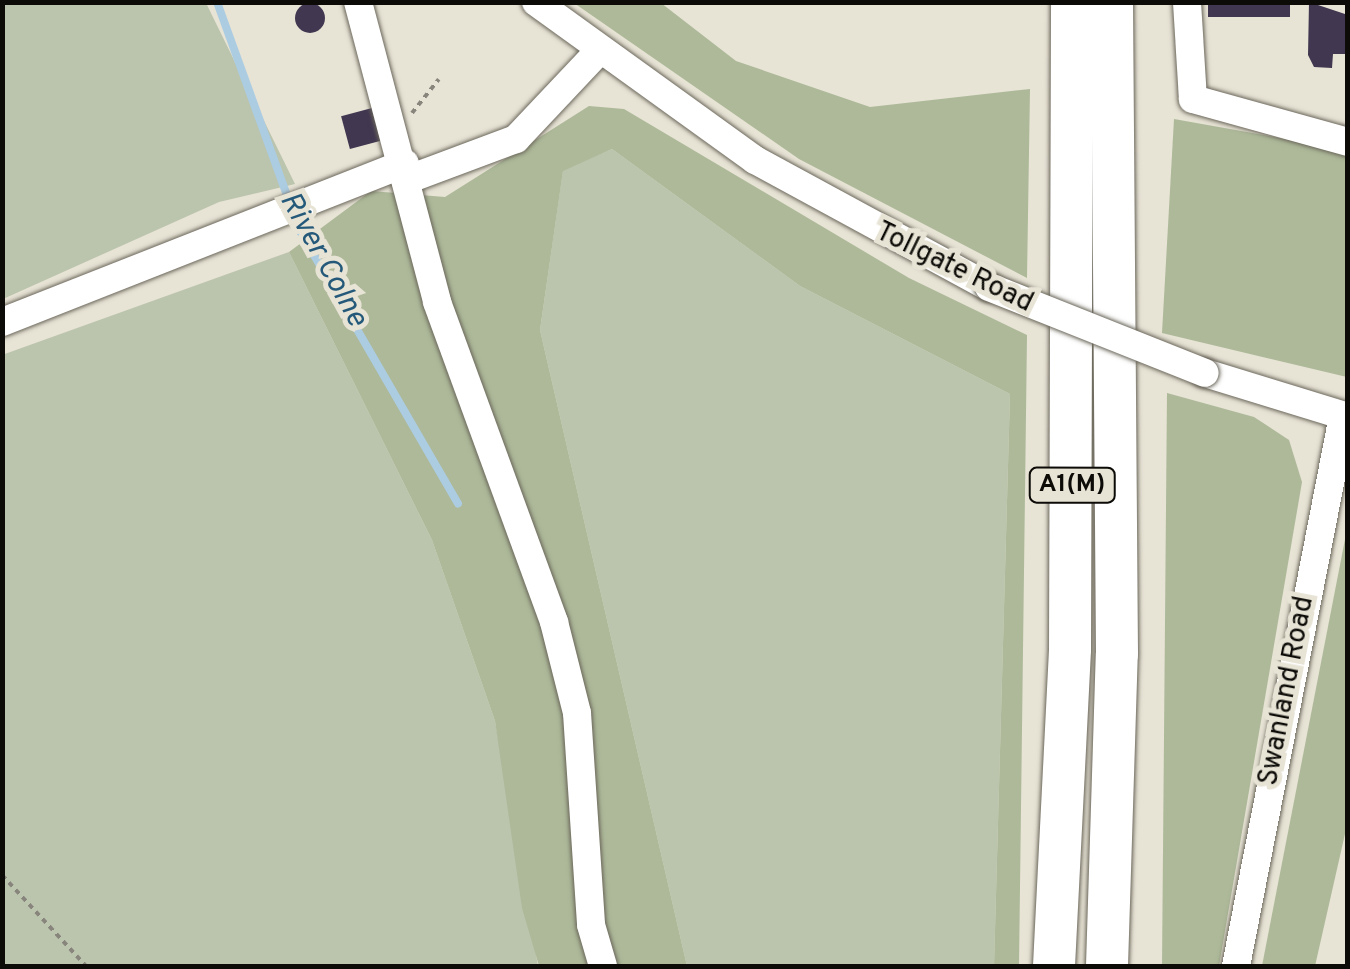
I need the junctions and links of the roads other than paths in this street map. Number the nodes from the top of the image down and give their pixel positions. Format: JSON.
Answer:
{"nodes":[{"id":1,"x":358,"y":2,"type":"edge"},
{"id":2,"x":536,"y":2,"type":"edge"},
{"id":3,"x":1072,"y":2,"type":"edge"},
{"id":4,"x":1112,"y":2,"type":"edge"},
{"id":5,"x":1187,"y":2,"type":"edge"},
{"id":6,"x":598,"y":52,"type":"junction"},
{"id":7,"x":1348,"y":142,"type":"edge"},
{"id":8,"x":407,"y":171,"type":"junction"},
{"id":9,"x":2,"y":322,"type":"edge"},
{"id":10,"x":1346,"y":417,"type":"edge"},
{"id":11,"x":1348,"y":497,"type":"edge"},
{"id":12,"x":1320,"y":521,"type":"junction"},
{"id":13,"x":603,"y":966,"type":"edge"},
{"id":14,"x":1054,"y":966,"type":"edge"},
{"id":15,"x":1107,"y":966,"type":"edge"},
{"id":16,"x":1236,"y":966,"type":"edge"}],
"edges":[{"from":1,"to":8,"type":"street"},
{"from":2,"to":6,"type":"street","name":"Tollgate Road"},
{"from":3,"to":14,"type":"highway","number":"A1(M)"},
{"from":4,"to":15,"type":"highway","number":"A1(M)"},
{"from":5,"to":7,"type":"street"},
{"from":6,"to":8,"type":"street"},
{"from":6,"to":10,"type":"street","name":"Tollgate Road","bridge":true},
{"from":8,"to":9,"type":"street"},
{"from":8,"to":13,"type":"street"},
{"from":10,"to":12,"type":"street","name":"Swanland Road"},
{"from":11,"to":12,"type":"street"},
{"from":12,"to":16,"type":"street","name":"Swanland Road"}]}
